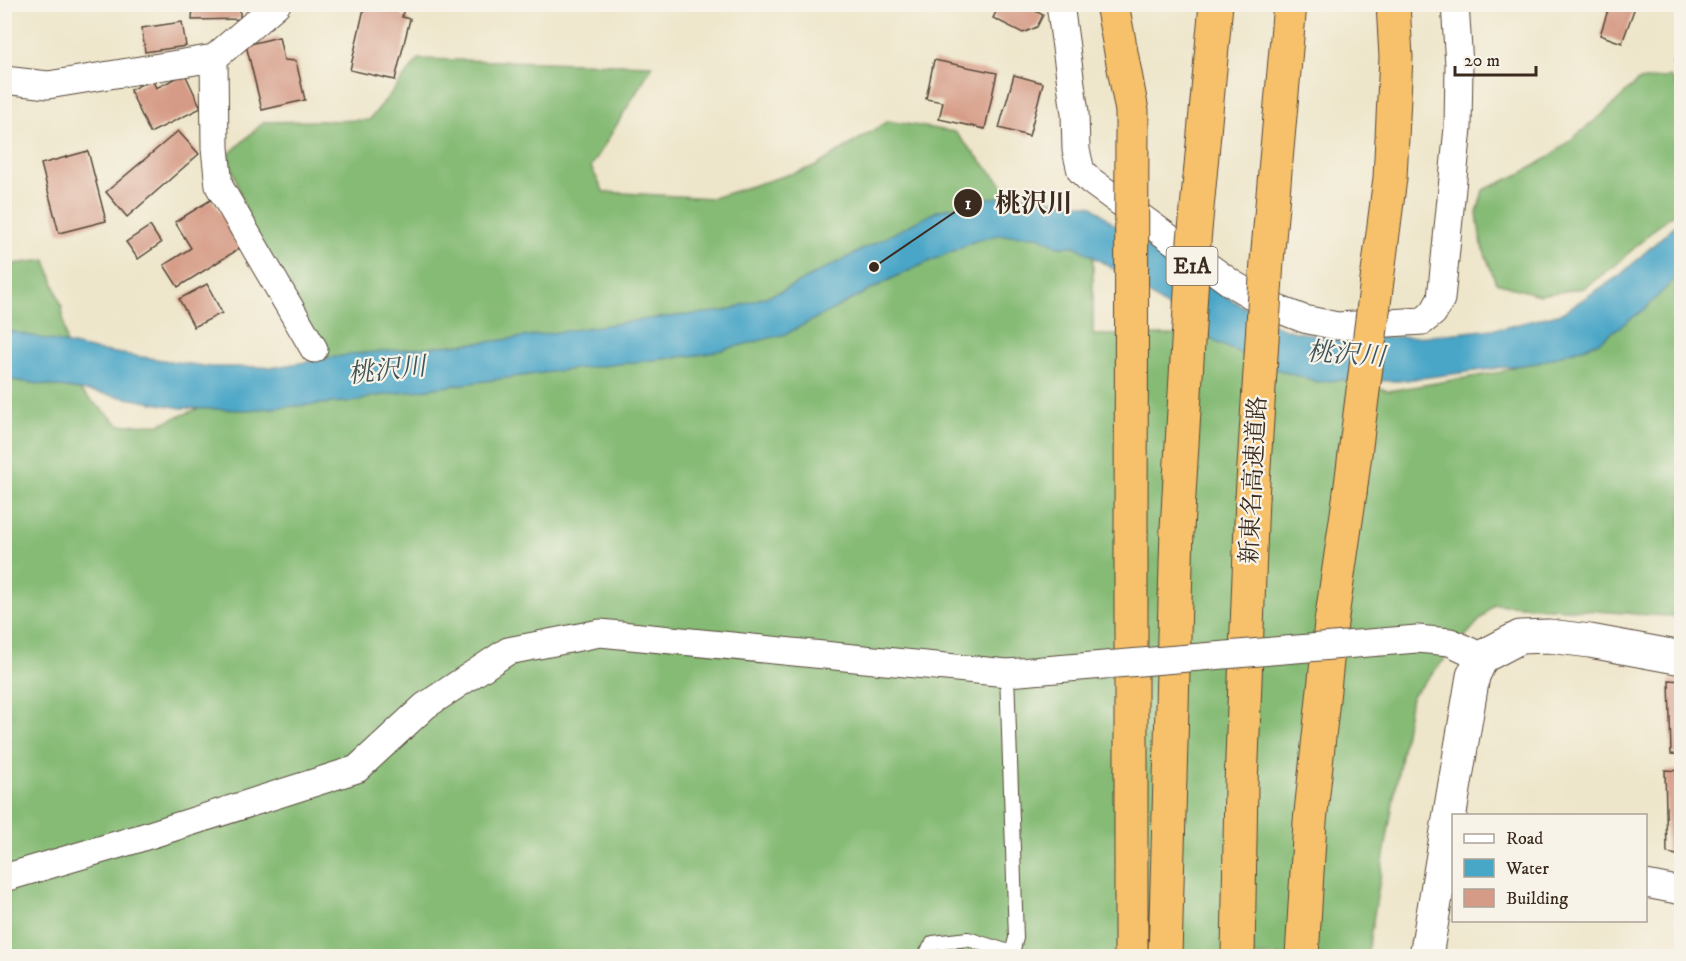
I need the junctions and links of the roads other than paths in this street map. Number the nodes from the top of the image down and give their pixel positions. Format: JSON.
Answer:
{"nodes":[{"id":1,"x":277,"y":4,"type":"edge"},
{"id":2,"x":1060,"y":4,"type":"edge"},
{"id":3,"x":1112,"y":4,"type":"edge"},
{"id":4,"x":1216,"y":4,"type":"edge"},
{"id":5,"x":1290,"y":4,"type":"edge"},
{"id":6,"x":1393,"y":4,"type":"edge"},
{"id":7,"x":1455,"y":4,"type":"edge"},
{"id":8,"x":214,"y":58,"type":"junction"},
{"id":9,"x":4,"y":80,"type":"edge"},
{"id":10,"x":314,"y":349,"type":"dead end"},
{"id":11,"x":1482,"y":657,"type":"junction"},
{"id":12,"x":1682,"y":658,"type":"edge"},
{"id":13,"x":1007,"y":673,"type":"junction"},
{"id":14,"x":1454,"y":814,"type":"edge"},
{"id":15,"x":1450,"y":846,"type":"edge"},
{"id":16,"x":4,"y":878,"type":"edge"},
{"id":17,"x":1647,"y":884,"type":"edge"},
{"id":18,"x":1682,"y":891,"type":"edge"},
{"id":19,"x":925,"y":957,"type":"edge"},
{"id":20,"x":1131,"y":957,"type":"edge"},
{"id":21,"x":1165,"y":957,"type":"edge"},
{"id":22,"x":1238,"y":957,"type":"edge"},
{"id":23,"x":1302,"y":957,"type":"edge"},
{"id":24,"x":1426,"y":957,"type":"edge"}],
"edges":[{"from":1,"to":8,"type":"street"},
{"from":2,"to":7,"type":"street"},
{"from":3,"to":20,"type":"highway","bridge":true},
{"from":4,"to":21,"type":"highway","number":"E1A","bridge":true},
{"from":5,"to":22,"type":"highway","name":"新東名高速道路","bridge":true},
{"from":6,"to":23,"type":"highway","bridge":true},
{"from":8,"to":9,"type":"street"},
{"from":8,"to":10,"type":"street"},
{"from":11,"to":12,"type":"street"},
{"from":11,"to":13,"type":"street","bridge":true},
{"from":11,"to":14,"type":"street"},
{"from":13,"to":16,"type":"street"},
{"from":13,"to":19,"type":"lane"},
{"from":15,"to":24,"type":"street"},
{"from":17,"to":18,"type":"street"}]}
